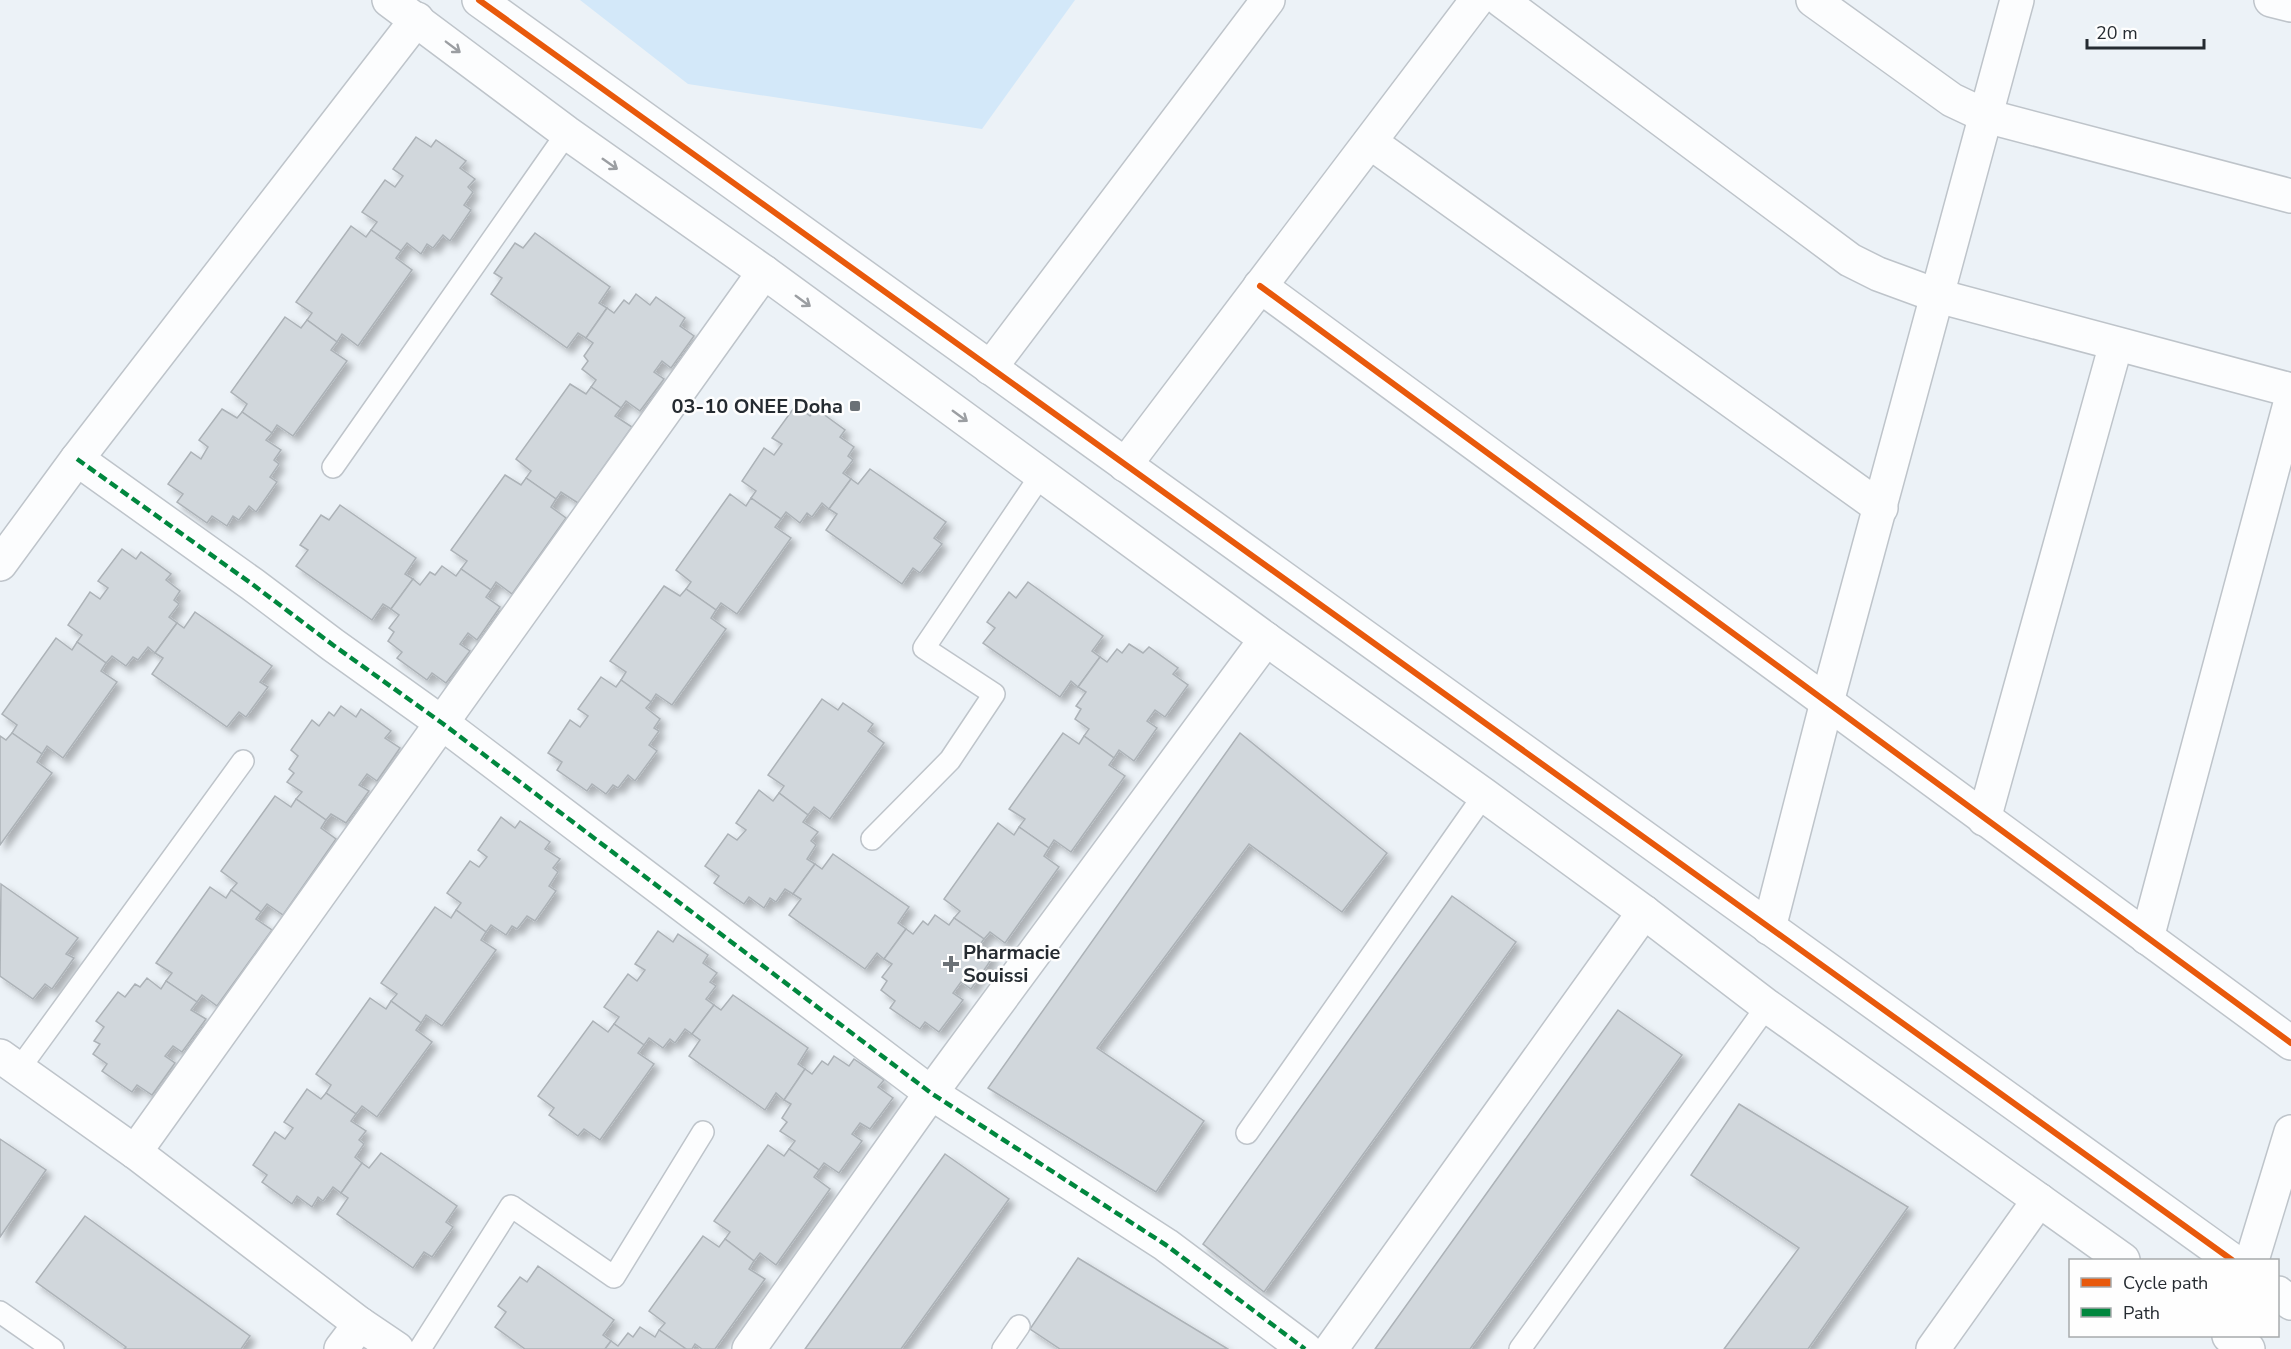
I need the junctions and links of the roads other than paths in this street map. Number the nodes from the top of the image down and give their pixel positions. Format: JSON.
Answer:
{"nodes":[{"id":1,"x":389,"y":0,"type":"edge"},
{"id":2,"x":479,"y":0,"type":"edge"},
{"id":3,"x":1268,"y":0,"type":"edge"},
{"id":4,"x":1477,"y":0,"type":"edge"},
{"id":5,"x":1501,"y":0,"type":"edge"},
{"id":6,"x":1813,"y":0,"type":"edge"},
{"id":7,"x":2017,"y":0,"type":"edge"},
{"id":8,"x":2271,"y":0,"type":"edge"},
{"id":9,"x":2291,"y":5,"type":"edge"},
{"id":10,"x":417,"y":20,"type":"junction"},
{"id":11,"x":1986,"y":116,"type":"junction"},
{"id":12,"x":567,"y":133,"type":"junction"},
{"id":13,"x":1370,"y":142,"type":"junction"},
{"id":14,"x":2291,"y":196,"type":"edge"},
{"id":15,"x":764,"y":272,"type":"junction"},
{"id":16,"x":1260,"y":286,"type":"junction"},
{"id":17,"x":1938,"y":296,"type":"junction"},
{"id":18,"x":2116,"y":344,"type":"junction"},
{"id":19,"x":990,"y":368,"type":"junction"},
{"id":20,"x":2291,"y":390,"type":"edge"},
{"id":21,"x":2291,"y":400,"type":"edge"},
{"id":22,"x":77,"y":459,"type":"junction"},
{"id":23,"x":1125,"y":465,"type":"junction"},
{"id":24,"x":333,"y":467,"type":"dead end"},
{"id":25,"x":1041,"y":475,"type":"junction"},
{"id":26,"x":1881,"y":508,"type":"junction"},
{"id":27,"x":0,"y":564,"type":"edge"},
{"id":28,"x":1266,"y":639,"type":"junction"},
{"id":29,"x":1827,"y":702,"type":"junction"},
{"id":30,"x":442,"y":723,"type":"junction"},
{"id":31,"x":243,"y":760,"type":"dead end"},
{"id":32,"x":1484,"y":795,"type":"junction"},
{"id":33,"x":1984,"y":819,"type":"junction"},
{"id":34,"x":872,"y":839,"type":"dead end"},
{"id":35,"x":1644,"y":912,"type":"junction"},
{"id":36,"x":1769,"y":928,"type":"junction"},
{"id":37,"x":2147,"y":938,"type":"junction"},
{"id":38,"x":1767,"y":1006,"type":"junction"},
{"id":39,"x":2291,"y":1043,"type":"edge"},
{"id":40,"x":10,"y":1062,"type":"edge"},
{"id":41,"x":931,"y":1094,"type":"junction"},
{"id":42,"x":703,"y":1132,"type":"dead end"},
{"id":43,"x":2291,"y":1132,"type":"edge"},
{"id":44,"x":1247,"y":1133,"type":"dead end"},
{"id":45,"x":135,"y":1152,"type":"junction"},
{"id":46,"x":2039,"y":1200,"type":"junction"},
{"id":47,"x":2122,"y":1259,"type":"edge"},
{"id":48,"x":2231,"y":1259,"type":"edge"},
{"id":49,"x":2252,"y":1259,"type":"edge"},
{"id":50,"x":0,"y":1312,"type":"edge"},
{"id":51,"x":1019,"y":1326,"type":"dead end"},
{"id":52,"x":351,"y":1336,"type":"edge"},
{"id":53,"x":2232,"y":1337,"type":"edge"},
{"id":54,"x":52,"y":1349,"type":"edge"},
{"id":55,"x":397,"y":1349,"type":"edge"},
{"id":56,"x":420,"y":1349,"type":"edge"},
{"id":57,"x":749,"y":1349,"type":"edge"},
{"id":58,"x":1002,"y":1349,"type":"edge"},
{"id":59,"x":1305,"y":1349,"type":"edge"},
{"id":60,"x":1331,"y":1349,"type":"edge"},
{"id":61,"x":1520,"y":1349,"type":"edge"},
{"id":62,"x":1933,"y":1349,"type":"edge"},
{"id":63,"x":2248,"y":1349,"type":"edge"}],
"edges":[{"from":1,"to":10,"type":"street"},
{"from":2,"to":19,"type":"street"},
{"from":3,"to":19,"type":"street"},
{"from":4,"to":13,"type":"street"},
{"from":5,"to":17,"type":"street"},
{"from":6,"to":11,"type":"street"},
{"from":7,"to":11,"type":"street"},
{"from":8,"to":9,"type":"street"},
{"from":10,"to":12,"type":"street","one_way":true},
{"from":10,"to":22,"type":"street"},
{"from":11,"to":14,"type":"street"},
{"from":11,"to":17,"type":"street"},
{"from":12,"to":15,"type":"street","one_way":true},
{"from":12,"to":24,"type":"lane"},
{"from":13,"to":16,"type":"street"},
{"from":13,"to":26,"type":"street"},
{"from":15,"to":25,"type":"street","one_way":true},
{"from":15,"to":30,"type":"street"},
{"from":16,"to":23,"type":"street"},
{"from":16,"to":29,"type":"street"},
{"from":17,"to":18,"type":"street"},
{"from":17,"to":26,"type":"street"},
{"from":18,"to":20,"type":"street"},
{"from":18,"to":33,"type":"street"},
{"from":19,"to":23,"type":"street"},
{"from":21,"to":37,"type":"street"},
{"from":22,"to":27,"type":"street"},
{"from":22,"to":30,"type":"street"},
{"from":23,"to":36,"type":"street"},
{"from":25,"to":28,"type":"street"},
{"from":25,"to":34,"type":"lane"},
{"from":26,"to":29,"type":"street"},
{"from":28,"to":32,"type":"street"},
{"from":28,"to":41,"type":"street"},
{"from":29,"to":33,"type":"street"},
{"from":29,"to":36,"type":"street"},
{"from":30,"to":41,"type":"street"},
{"from":30,"to":45,"type":"street"},
{"from":31,"to":40,"type":"lane"},
{"from":32,"to":35,"type":"street"},
{"from":32,"to":44,"type":"lane"},
{"from":33,"to":37,"type":"street"},
{"from":35,"to":38,"type":"street"},
{"from":35,"to":60,"type":"street"},
{"from":36,"to":48,"type":"street"},
{"from":37,"to":39,"type":"street"},
{"from":38,"to":46,"type":"street"},
{"from":38,"to":61,"type":"lane"},
{"from":40,"to":45,"type":"street"},
{"from":41,"to":57,"type":"street"},
{"from":41,"to":59,"type":"street"},
{"from":42,"to":56,"type":"lane"},
{"from":43,"to":49,"type":"street"},
{"from":45,"to":52,"type":"street"},
{"from":46,"to":47,"type":"street"},
{"from":46,"to":62,"type":"street"},
{"from":50,"to":54,"type":"lane"},
{"from":51,"to":58,"type":"lane"},
{"from":52,"to":55,"type":"street"},
{"from":53,"to":63,"type":"street"}]}
